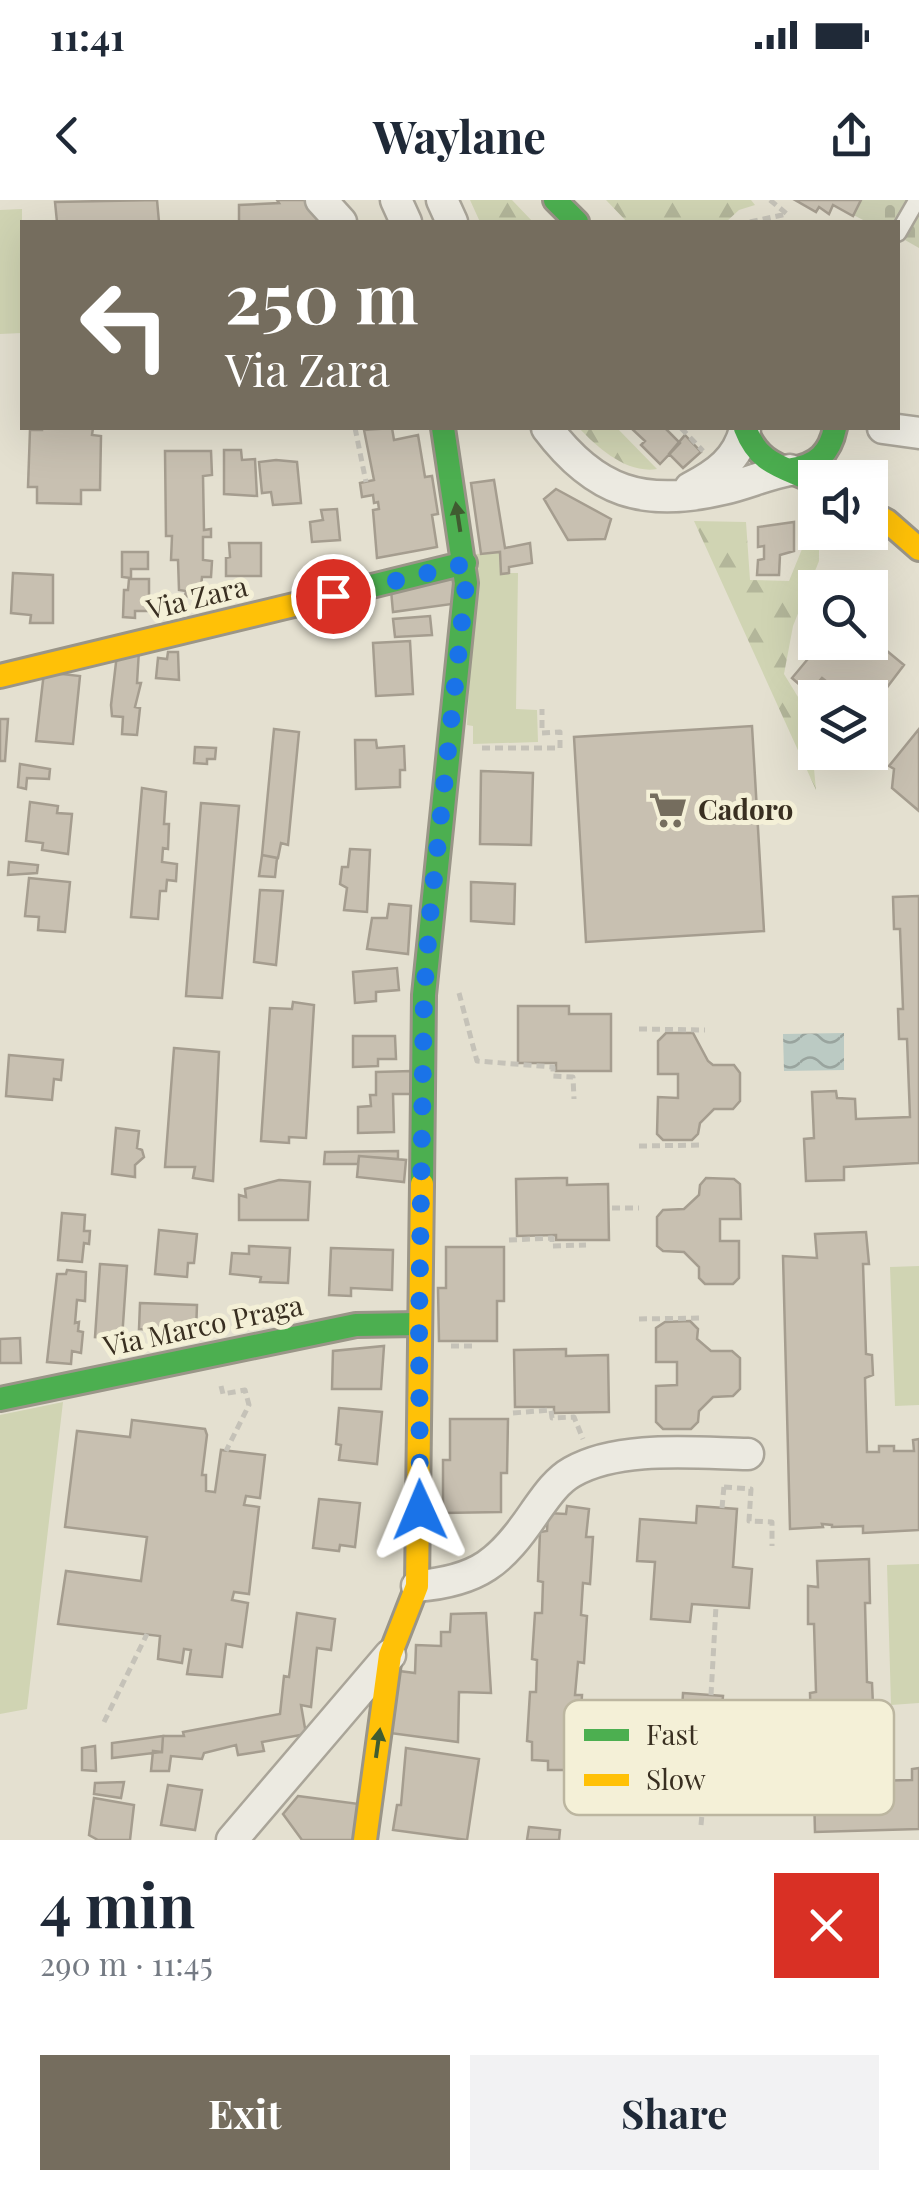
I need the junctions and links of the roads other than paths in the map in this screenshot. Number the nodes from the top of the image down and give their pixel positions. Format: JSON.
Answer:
{"nodes":[{"id":1,"x":321,"y":200,"type":"edge"},
{"id":2,"x":555,"y":200,"type":"edge"},
{"id":3,"x":917,"y":200,"type":"edge"},
{"id":4,"x":339,"y":220,"type":"edge"},
{"id":5,"x":576,"y":220,"type":"edge"},
{"id":6,"x":900,"y":230,"type":"edge"},
{"id":7,"x":443,"y":430,"type":"edge"},
{"id":8,"x":549,"y":430,"type":"edge"},
{"id":9,"x":745,"y":430,"type":"edge"},
{"id":10,"x":746,"y":430,"type":"edge"},
{"id":11,"x":836,"y":430,"type":"edge"},
{"id":12,"x":838,"y":430,"type":"edge"},
{"id":13,"x":818,"y":460,"type":"edge"},
{"id":14,"x":848,"y":460,"type":"edge"},
{"id":15,"x":798,"y":474,"type":"edge"},
{"id":16,"x":798,"y":477,"type":"edge"},
{"id":17,"x":674,"y":496,"type":"junction"},
{"id":18,"x":888,"y":524,"type":"edge"},
{"id":19,"x":919,"y":549,"type":"edge"},
{"id":20,"x":465,"y":564,"type":"junction"},
{"id":21,"x":0,"y":676,"type":"edge"},
{"id":22,"x":419,"y":1324,"type":"junction"},
{"id":23,"x":0,"y":1400,"type":"edge"},
{"id":24,"x":748,"y":1454,"type":"dead end"},
{"id":25,"x":417,"y":1586,"type":"junction"},
{"id":26,"x":390,"y":1654,"type":"junction"},
{"id":27,"x":232,"y":1840,"type":"edge"},
{"id":28,"x":366,"y":1840,"type":"edge"}],
"edges":[{"from":1,"to":4,"type":"street"},
{"from":2,"to":5,"type":"street"},
{"from":3,"to":6,"type":"lane"},
{"from":20,"to":7,"type":"street","one_way":true},
{"from":8,"to":17,"type":"street"},
{"from":9,"to":17,"type":"street"},
{"from":10,"to":15,"type":"street"},
{"from":11,"to":13,"type":"street"},
{"from":12,"to":14,"type":"street"},
{"from":16,"to":17,"type":"street"},
{"from":18,"to":19,"type":"street"},
{"from":20,"to":21,"type":"street","name":"Via Zara"},
{"from":20,"to":22,"type":"street"},
{"from":22,"to":23,"type":"street","name":"Via Marco Praga"},
{"from":22,"to":25,"type":"street"},
{"from":24,"to":25,"type":"street"},
{"from":25,"to":26,"type":"street"},
{"from":26,"to":27,"type":"street"},
{"from":28,"to":26,"type":"street","one_way":true}]}
